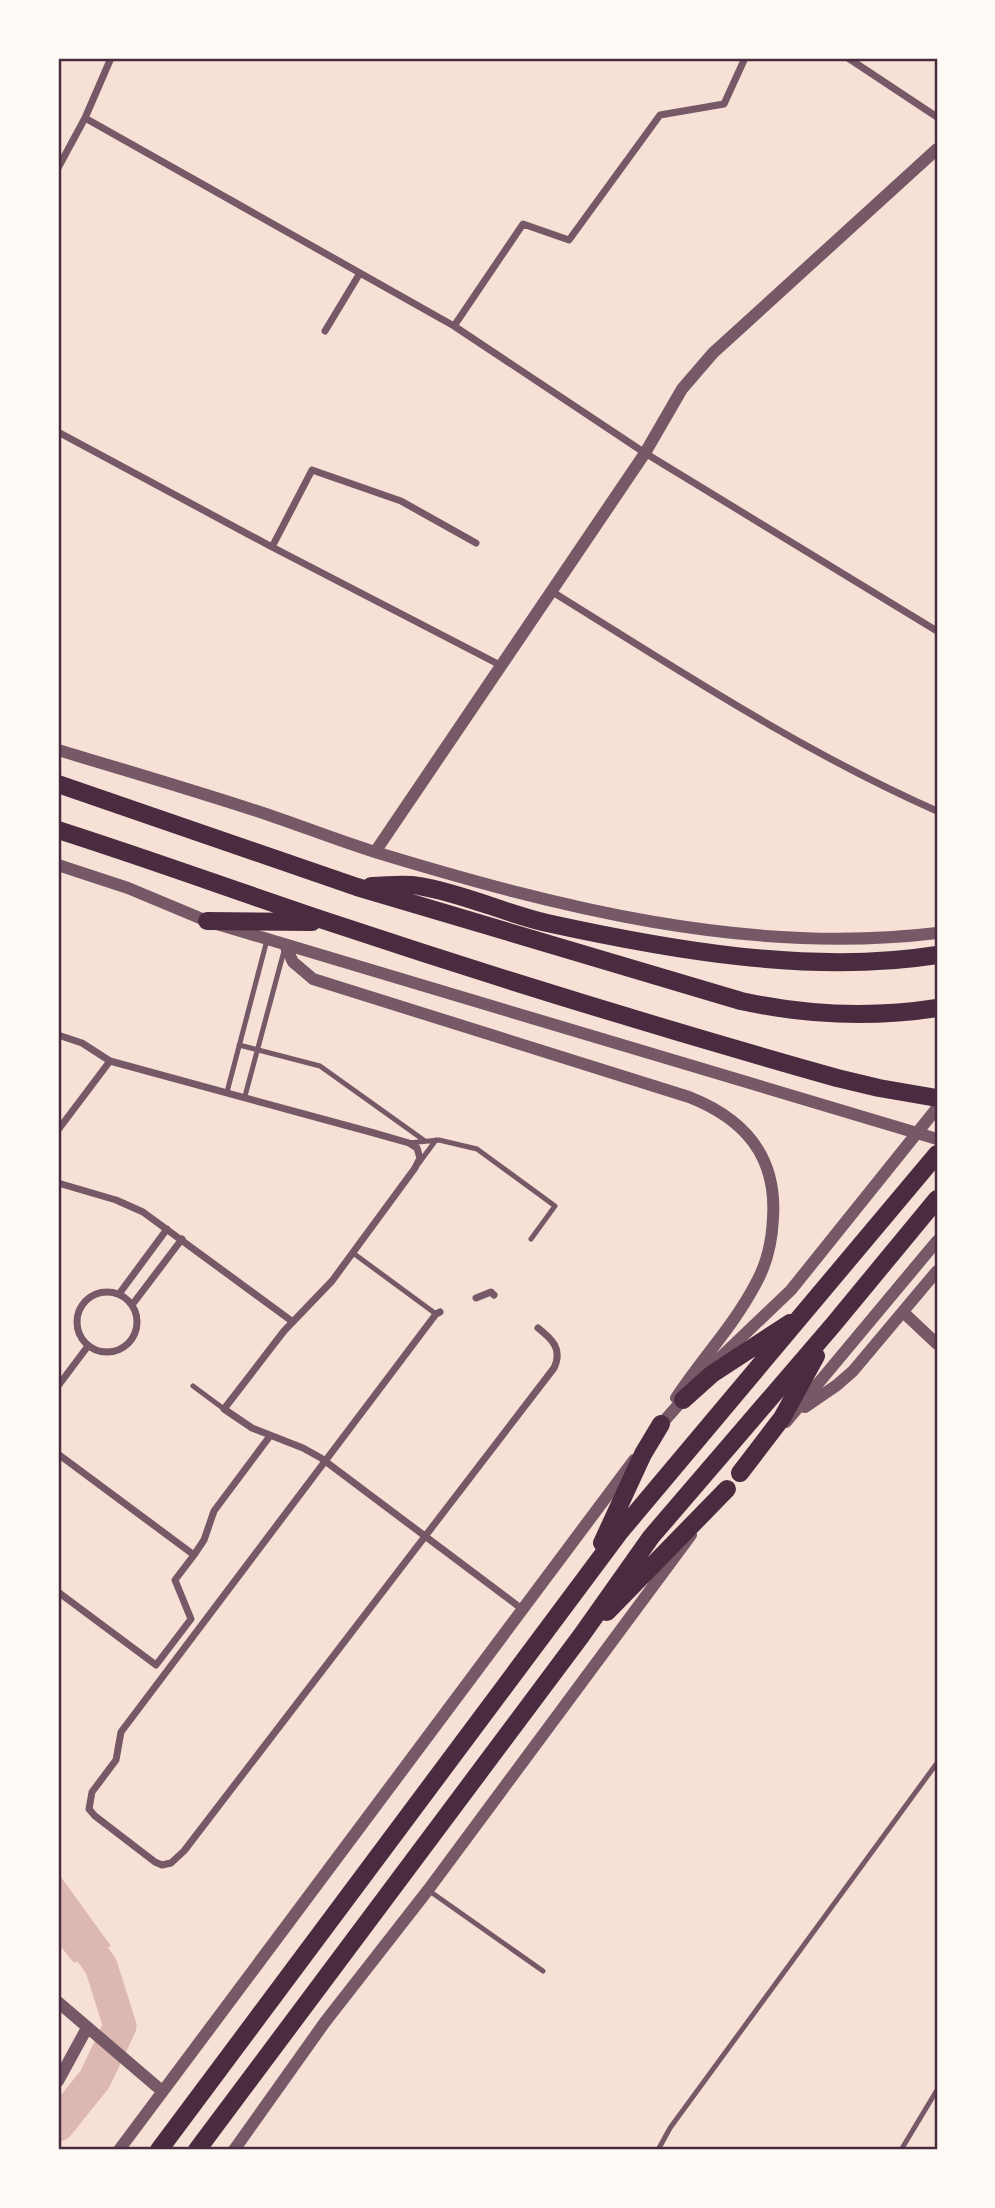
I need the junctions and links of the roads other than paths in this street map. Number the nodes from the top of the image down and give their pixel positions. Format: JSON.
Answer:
{"nodes":[{"id":1,"x":111,"y":58,"type":"edge"},
{"id":2,"x":745,"y":58,"type":"edge"},
{"id":3,"x":848,"y":58,"type":"edge"},
{"id":4,"x":937,"y":117,"type":"edge"},
{"id":5,"x":85,"y":118,"type":"junction"},
{"id":6,"x":937,"y":149,"type":"edge"},
{"id":7,"x":58,"y":167,"type":"edge"},
{"id":8,"x":360,"y":273,"type":"junction"},
{"id":9,"x":454,"y":326,"type":"junction"},
{"id":10,"x":325,"y":331,"type":"dead end"},
{"id":11,"x":58,"y":432,"type":"edge"},
{"id":12,"x":645,"y":453,"type":"junction"},
{"id":13,"x":476,"y":543,"type":"dead end"},
{"id":14,"x":272,"y":547,"type":"junction"},
{"id":15,"x":550,"y":590,"type":"junction"},
{"id":16,"x":937,"y":632,"type":"edge"},
{"id":17,"x":500,"y":665,"type":"junction"},
{"id":18,"x":58,"y":750,"type":"edge"},
{"id":19,"x":58,"y":784,"type":"edge"},
{"id":20,"x":937,"y":811,"type":"edge"},
{"id":21,"x":58,"y":830,"type":"edge"},
{"id":22,"x":374,"y":852,"type":"junction"},
{"id":23,"x":58,"y":865,"type":"edge"},
{"id":24,"x":357,"y":887,"type":"junction"},
{"id":25,"x":207,"y":921,"type":"junction"},
{"id":26,"x":329,"y":922,"type":"junction"},
{"id":27,"x":937,"y":933,"type":"edge"},
{"id":28,"x":267,"y":940,"type":"junction"},
{"id":29,"x":285,"y":945,"type":"junction"},
{"id":30,"x":937,"y":955,"type":"edge"},
{"id":31,"x":937,"y":1008,"type":"edge"},
{"id":32,"x":58,"y":1034,"type":"edge"},
{"id":33,"x":239,"y":1045,"type":"junction"},
{"id":34,"x":259,"y":1050,"type":"junction"},
{"id":35,"x":110,"y":1061,"type":"junction"},
{"id":36,"x":227,"y":1092,"type":"junction"},
{"id":37,"x":245,"y":1096,"type":"junction"},
{"id":38,"x":937,"y":1098,"type":"edge"},
{"id":39,"x":937,"y":1108,"type":"edge"},
{"id":40,"x":58,"y":1130,"type":"edge"},
{"id":41,"x":937,"y":1139,"type":"edge"},
{"id":42,"x":425,"y":1140,"type":"junction"},
{"id":43,"x":436,"y":1140,"type":"junction"},
{"id":44,"x":405,"y":1142,"type":"junction"},
{"id":45,"x":937,"y":1154,"type":"edge"},
{"id":46,"x":414,"y":1170,"type":"junction"},
{"id":47,"x":58,"y":1183,"type":"edge"},
{"id":48,"x":937,"y":1199,"type":"edge"},
{"id":49,"x":167,"y":1228,"type":"junction"},
{"id":50,"x":182,"y":1239,"type":"junction"},
{"id":51,"x":531,"y":1239,"type":"dead end"},
{"id":52,"x":937,"y":1241,"type":"edge"},
{"id":53,"x":353,"y":1253,"type":"junction"},
{"id":54,"x":937,"y":1271,"type":"edge"},
{"id":55,"x":494,"y":1291,"type":"dead end"},
{"id":56,"x":119,"y":1294,"type":"junction"},
{"id":57,"x":476,"y":1298,"type":"dead end"},
{"id":58,"x":132,"y":1305,"type":"junction"},
{"id":59,"x":809,"y":1308,"type":"junction"},
{"id":60,"x":903,"y":1312,"type":"junction"},
{"id":61,"x":438,"y":1313,"type":"joint"},
{"id":62,"x":840,"y":1317,"type":"junction"},
{"id":63,"x":293,"y":1322,"type":"junction"},
{"id":64,"x":538,"y":1328,"type":"dead end"},
{"id":65,"x":937,"y":1343,"type":"edge"},
{"id":66,"x":89,"y":1346,"type":"junction"},
{"id":67,"x":58,"y":1386,"type":"edge"},
{"id":68,"x":193,"y":1386,"type":"dead end"},
{"id":69,"x":683,"y":1399,"type":"junction"},
{"id":70,"x":224,"y":1409,"type":"junction"},
{"id":71,"x":790,"y":1417,"type":"junction"},
{"id":72,"x":661,"y":1424,"type":"junction"},
{"id":73,"x":271,"y":1436,"type":"junction"},
{"id":74,"x":58,"y":1454,"type":"edge"},
{"id":75,"x":326,"y":1462,"type":"junction"},
{"id":76,"x":740,"y":1473,"type":"junction"},
{"id":77,"x":727,"y":1489,"type":"junction"},
{"id":78,"x":426,"y":1537,"type":"junction"},
{"id":79,"x":194,"y":1555,"type":"junction"},
{"id":80,"x":575,"y":1591,"type":"junction"},
{"id":81,"x":58,"y":1592,"type":"edge"},
{"id":82,"x":522,"y":1609,"type":"junction"},
{"id":83,"x":581,"y":1636,"type":"junction"},
{"id":84,"x":937,"y":1763,"type":"edge"},
{"id":85,"x":428,"y":1889,"type":"junction"},
{"id":86,"x":543,"y":1971,"type":"dead end"},
{"id":87,"x":58,"y":2002,"type":"edge"},
{"id":88,"x":87,"y":2028,"type":"junction"},
{"id":89,"x":58,"y":2081,"type":"edge"},
{"id":90,"x":937,"y":2090,"type":"edge"},
{"id":91,"x":162,"y":2091,"type":"junction"},
{"id":92,"x":118,"y":2150,"type":"edge"},
{"id":93,"x":159,"y":2150,"type":"edge"},
{"id":94,"x":197,"y":2150,"type":"edge"},
{"id":95,"x":234,"y":2150,"type":"edge"},
{"id":96,"x":658,"y":2150,"type":"edge"},
{"id":97,"x":901,"y":2150,"type":"edge"}],
"edges":[{"from":1,"to":5,"type":"street"},
{"from":2,"to":9,"type":"street"},
{"from":3,"to":4,"type":"street"},
{"from":5,"to":7,"type":"street"},
{"from":5,"to":8,"type":"street"},
{"from":6,"to":12,"type":"street"},
{"from":8,"to":9,"type":"street"},
{"from":8,"to":10,"type":"street"},
{"from":9,"to":12,"type":"street"},
{"from":11,"to":14,"type":"street"},
{"from":12,"to":15,"type":"street"},
{"from":12,"to":16,"type":"street"},
{"from":13,"to":14,"type":"street"},
{"from":14,"to":17,"type":"street"},
{"from":15,"to":17,"type":"street"},
{"from":15,"to":20,"type":"street"},
{"from":17,"to":22,"type":"street"},
{"from":18,"to":22,"type":"street"},
{"from":19,"to":24,"type":"highway"},
{"from":21,"to":26,"type":"highway"},
{"from":22,"to":27,"type":"street"},
{"from":23,"to":25,"type":"street"},
{"from":24,"to":30,"type":"highway"},
{"from":24,"to":31,"type":"highway"},
{"from":25,"to":26,"type":"highway"},
{"from":25,"to":28,"type":"street"},
{"from":26,"to":38,"type":"highway"},
{"from":28,"to":29,"type":"street"},
{"from":28,"to":33,"type":"lane"},
{"from":29,"to":34,"type":"lane"},
{"from":29,"to":41,"type":"street"},
{"from":29,"to":72,"type":"street"},
{"from":32,"to":35,"type":"street"},
{"from":33,"to":34,"type":"lane"},
{"from":33,"to":36,"type":"lane"},
{"from":34,"to":37,"type":"lane"},
{"from":34,"to":42,"type":"lane"},
{"from":35,"to":36,"type":"street"},
{"from":35,"to":40,"type":"street"},
{"from":36,"to":37,"type":"street"},
{"from":37,"to":44,"type":"street"},
{"from":39,"to":69,"type":"street"},
{"from":42,"to":43,"type":"lane"},
{"from":42,"to":44,"type":"lane"},
{"from":43,"to":46,"type":"lane"},
{"from":43,"to":51,"type":"lane"},
{"from":44,"to":46,"type":"street"},
{"from":45,"to":59,"type":"highway"},
{"from":46,"to":53,"type":"street"},
{"from":47,"to":49,"type":"street"},
{"from":48,"to":62,"type":"highway"},
{"from":49,"to":50,"type":"street"},
{"from":49,"to":56,"type":"street"},
{"from":50,"to":58,"type":"street"},
{"from":50,"to":63,"type":"street"},
{"from":52,"to":71,"type":"street"},
{"from":53,"to":61,"type":"lane"},
{"from":53,"to":63,"type":"street"},
{"from":54,"to":60,"type":"street"},
{"from":55,"to":57,"type":"street"},
{"from":56,"to":58,"type":"street"},
{"from":56,"to":66,"type":"street"},
{"from":58,"to":66,"type":"street"},
{"from":59,"to":69,"type":"highway"},
{"from":59,"to":80,"type":"highway"},
{"from":60,"to":65,"type":"street"},
{"from":60,"to":71,"type":"street"},
{"from":61,"to":75,"type":"street"},
{"from":62,"to":76,"type":"highway"},
{"from":62,"to":83,"type":"highway"},
{"from":63,"to":70,"type":"street"},
{"from":64,"to":78,"type":"street"},
{"from":66,"to":67,"type":"street"},
{"from":68,"to":70,"type":"lane"},
{"from":69,"to":72,"type":"street"},
{"from":70,"to":73,"type":"street"},
{"from":71,"to":76,"type":"street"},
{"from":72,"to":80,"type":"highway"},
{"from":72,"to":82,"type":"street"},
{"from":73,"to":75,"type":"street"},
{"from":73,"to":79,"type":"street"},
{"from":74,"to":79,"type":"street"},
{"from":75,"to":78,"type":"street"},
{"from":75,"to":78,"type":"street"},
{"from":76,"to":77,"type":"street"},
{"from":77,"to":83,"type":"highway"},
{"from":77,"to":85,"type":"street"},
{"from":78,"to":82,"type":"street"},
{"from":79,"to":81,"type":"street"},
{"from":80,"to":93,"type":"highway"},
{"from":82,"to":91,"type":"street"},
{"from":83,"to":94,"type":"highway"},
{"from":84,"to":96,"type":"lane"},
{"from":85,"to":86,"type":"lane"},
{"from":85,"to":95,"type":"street"},
{"from":87,"to":88,"type":"street"},
{"from":88,"to":89,"type":"street"},
{"from":88,"to":91,"type":"street"},
{"from":90,"to":97,"type":"lane"},
{"from":91,"to":92,"type":"street"}]}
